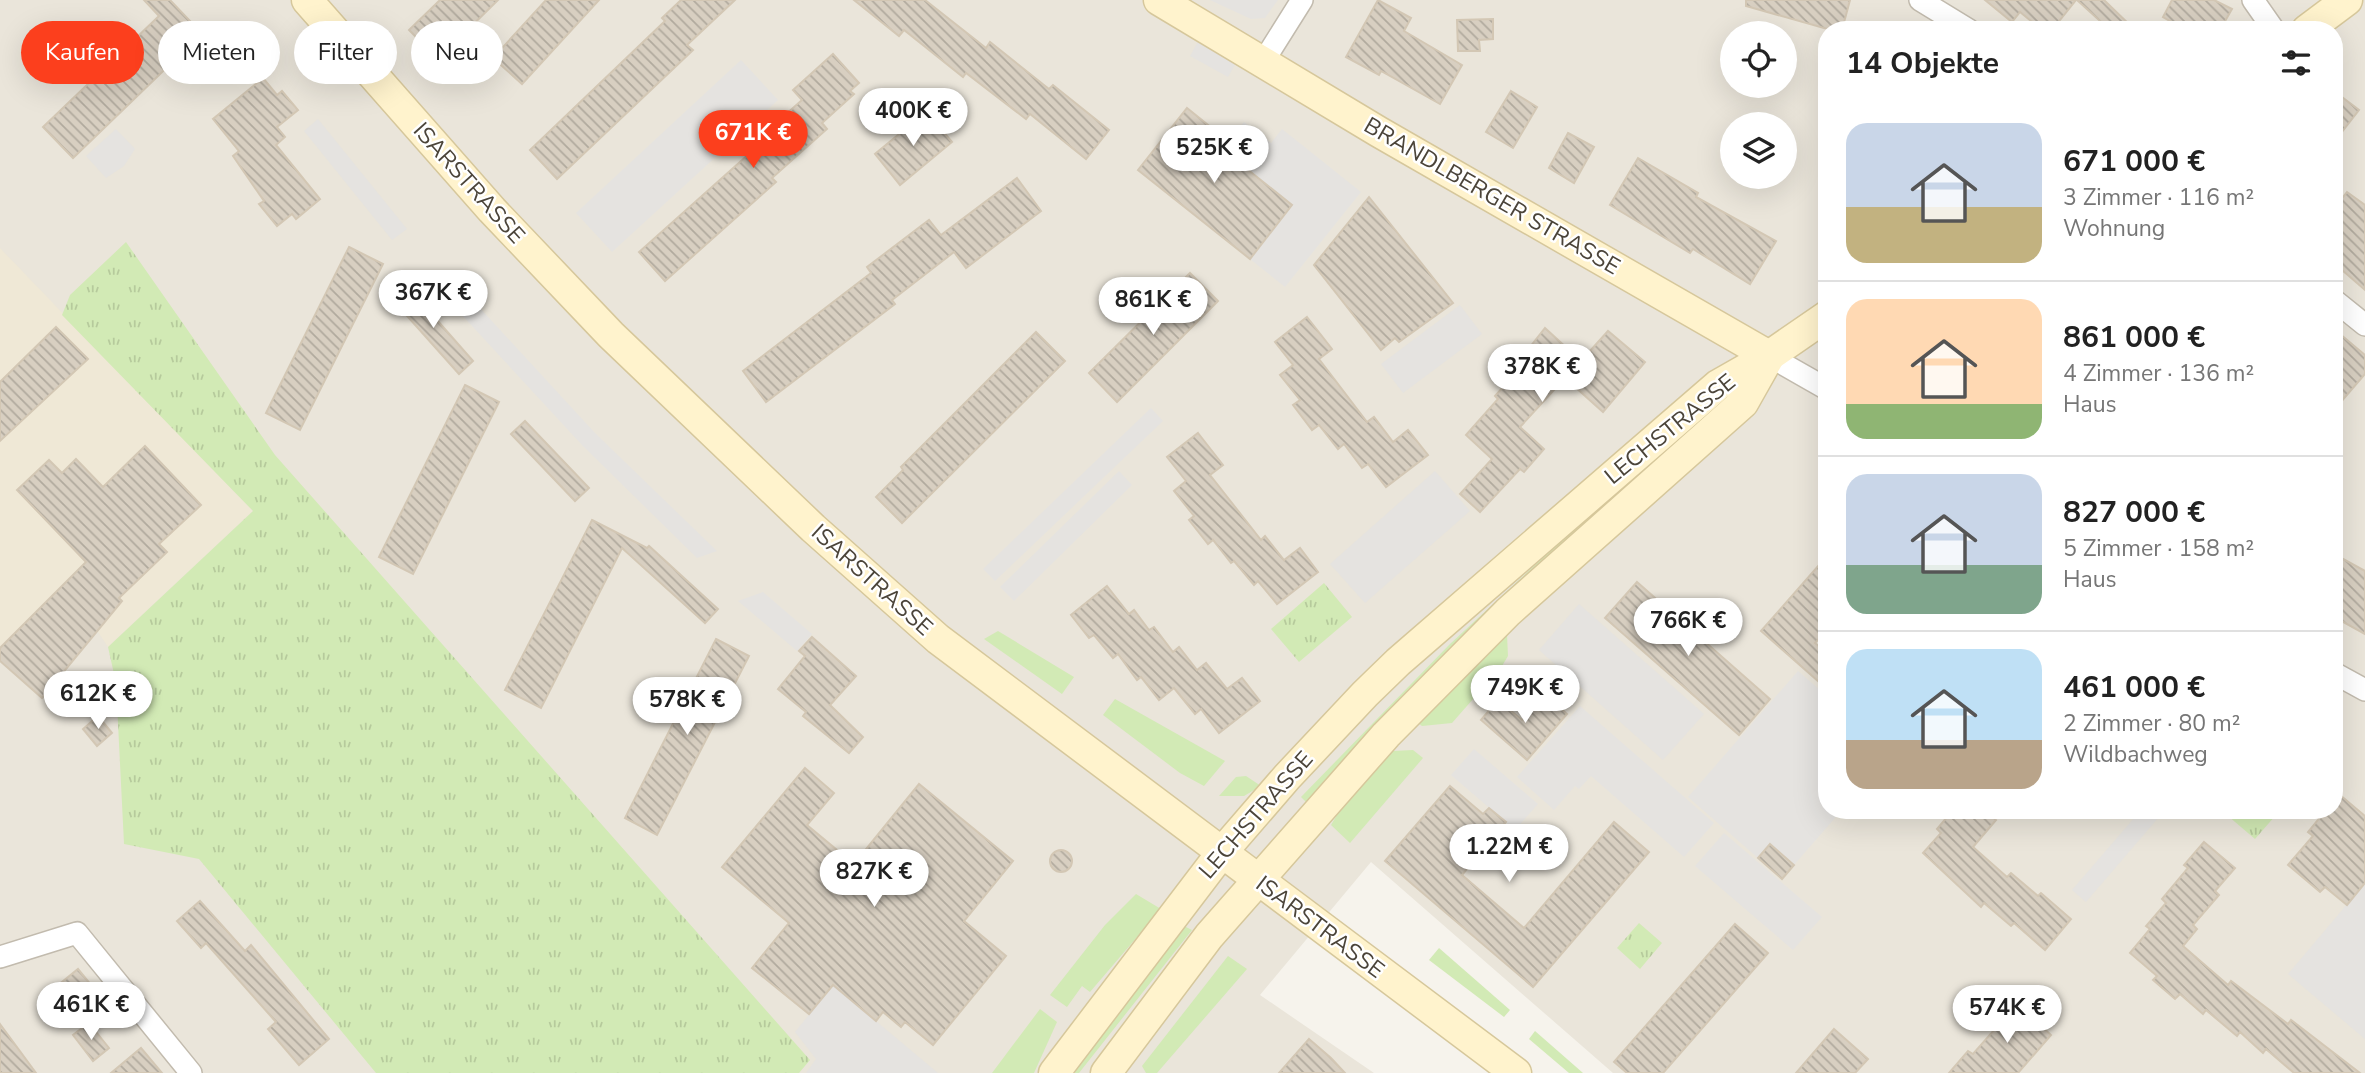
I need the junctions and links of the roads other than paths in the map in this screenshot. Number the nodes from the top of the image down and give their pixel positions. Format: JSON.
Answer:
{"nodes":[{"id":1,"x":307,"y":0,"type":"edge"},
{"id":2,"x":1159,"y":0,"type":"edge"},
{"id":3,"x":1302,"y":0,"type":"edge"},
{"id":4,"x":1920,"y":0,"type":"edge"},
{"id":5,"x":2253,"y":0,"type":"edge"},
{"id":6,"x":2347,"y":0,"type":"edge"},
{"id":7,"x":1954,"y":21,"type":"edge"},
{"id":8,"x":2268,"y":21,"type":"edge"},
{"id":9,"x":2319,"y":21,"type":"edge"},
{"id":10,"x":1263,"y":62,"type":"junction"},
{"id":11,"x":2343,"y":307,"type":"edge"},
{"id":12,"x":1818,"y":322,"type":"edge"},
{"id":13,"x":2365,"y":325,"type":"edge"},
{"id":14,"x":1769,"y":356,"type":"junction"},
{"id":15,"x":1818,"y":384,"type":"edge"},
{"id":16,"x":2343,"y":678,"type":"edge"},
{"id":17,"x":2365,"y":690,"type":"edge"},
{"id":18,"x":1223,"y":852,"type":"junction"},
{"id":19,"x":1257,"y":880,"type":"junction"},
{"id":20,"x":0,"y":957,"type":"edge"},
{"id":21,"x":191,"y":1073,"type":"edge"},
{"id":22,"x":1055,"y":1073,"type":"edge"},
{"id":23,"x":1105,"y":1073,"type":"edge"},
{"id":24,"x":1516,"y":1073,"type":"edge"}],
"edges":[{"from":1,"to":18,"type":"street","name":"ISARSTRASSE"},
{"from":2,"to":10,"type":"street","name":"BRANDLBERGER STRASSE"},
{"from":3,"to":10,"type":"street"},
{"from":4,"to":7,"type":"street"},
{"from":5,"to":8,"type":"street"},
{"from":6,"to":9,"type":"street"},
{"from":10,"to":14,"type":"street","name":"BRANDLBERGER STRASSE"},
{"from":11,"to":13,"type":"street"},
{"from":12,"to":14,"type":"street"},
{"from":14,"to":15,"type":"street","name":"BRANDLBERGER STRASSE"},
{"from":14,"to":18,"type":"street","name":"LECHSTRASSE"},
{"from":14,"to":19,"type":"street","name":"LECHSTRASSE"},
{"from":16,"to":17,"type":"street"},
{"from":18,"to":19,"type":"street","name":"ISARSTRASSE"},
{"from":18,"to":22,"type":"street","name":"LECHSTRASSE"},
{"from":19,"to":23,"type":"street","name":"LECHSTRASSE"},
{"from":19,"to":24,"type":"street","name":"ISARSTRASSE"},
{"from":20,"to":21,"type":"street"}]}
